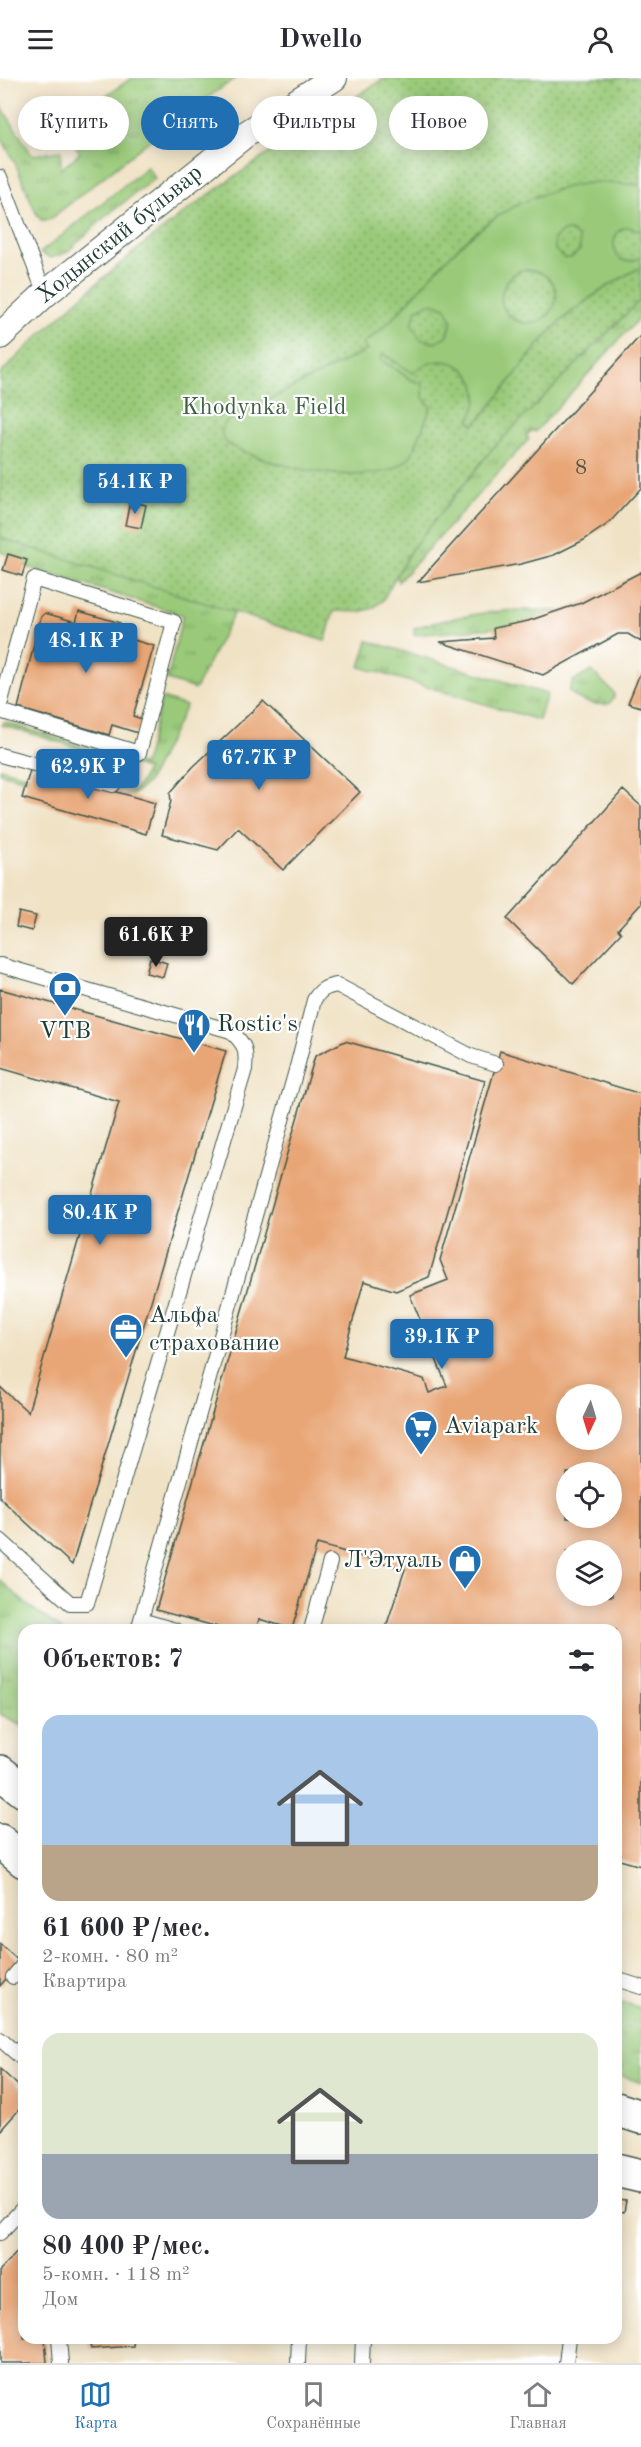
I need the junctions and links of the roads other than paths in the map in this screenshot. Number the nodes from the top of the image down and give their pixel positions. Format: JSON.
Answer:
{"nodes":[{"id":1,"x":334,"y":78,"type":"edge"},
{"id":2,"x":0,"y":177,"type":"edge"},
{"id":3,"x":45,"y":294,"type":"junction"},
{"id":4,"x":0,"y":336,"type":"edge"},
{"id":5,"x":1,"y":696,"type":"edge"},
{"id":6,"x":0,"y":711,"type":"edge"},
{"id":7,"x":0,"y":755,"type":"edge"},
{"id":8,"x":113,"y":785,"type":"dead end"},
{"id":9,"x":0,"y":965,"type":"edge"},
{"id":10,"x":496,"y":1064,"type":"dead end"},
{"id":11,"x":0,"y":1540,"type":"edge"},
{"id":12,"x":330,"y":1562,"type":"dead end"},
{"id":13,"x":139,"y":1624,"type":"edge"},
{"id":14,"x":313,"y":1624,"type":"edge"},
{"id":15,"x":0,"y":1766,"type":"edge"},
{"id":16,"x":18,"y":1771,"type":"edge"},
{"id":17,"x":0,"y":1772,"type":"edge"},
{"id":18,"x":18,"y":1786,"type":"edge"},
{"id":19,"x":0,"y":1841,"type":"edge"},
{"id":20,"x":18,"y":1856,"type":"edge"},
{"id":21,"x":18,"y":1971,"type":"edge"},
{"id":22,"x":13,"y":1977,"type":"dead end"},
{"id":23,"x":622,"y":1981,"type":"edge"},
{"id":24,"x":641,"y":1987,"type":"edge"},
{"id":25,"x":0,"y":2039,"type":"edge"},
{"id":26,"x":18,"y":2055,"type":"edge"},
{"id":27,"x":622,"y":2111,"type":"edge"},
{"id":28,"x":641,"y":2117,"type":"edge"},
{"id":29,"x":622,"y":2171,"type":"edge"},
{"id":30,"x":641,"y":2176,"type":"edge"},
{"id":31,"x":18,"y":2214,"type":"edge"},
{"id":32,"x":0,"y":2233,"type":"edge"},
{"id":33,"x":59,"y":2344,"type":"edge"},
{"id":34,"x":298,"y":2344,"type":"edge"},
{"id":35,"x":363,"y":2344,"type":"edge"},
{"id":36,"x":568,"y":2344,"type":"edge"},
{"id":37,"x":61,"y":2363,"type":"edge"},
{"id":38,"x":298,"y":2363,"type":"edge"},
{"id":39,"x":362,"y":2363,"type":"edge"},
{"id":40,"x":566,"y":2363,"type":"edge"}],
"edges":[{"from":1,"to":3,"type":"street","name":"Ходынский бульвар"},
{"from":2,"to":3,"type":"lane"},
{"from":3,"to":4,"type":"street","name":"Ходынский бульвар"},
{"from":5,"to":6,"type":"lane"},
{"from":7,"to":8,"type":"lane"},
{"from":9,"to":11,"type":"lane"},
{"from":10,"to":13,"type":"lane"},
{"from":12,"to":14,"type":"lane"},
{"from":15,"to":16,"type":"lane"},
{"from":17,"to":18,"type":"street"},
{"from":19,"to":20,"type":"street"},
{"from":21,"to":22,"type":"lane"},
{"from":23,"to":24,"type":"lane"},
{"from":25,"to":26,"type":"lane"},
{"from":27,"to":28,"type":"street"},
{"from":29,"to":30,"type":"street"},
{"from":31,"to":32,"type":"lane"},
{"from":33,"to":37,"type":"lane"},
{"from":34,"to":38,"type":"lane"},
{"from":35,"to":39,"type":"lane"},
{"from":36,"to":40,"type":"lane"}]}
